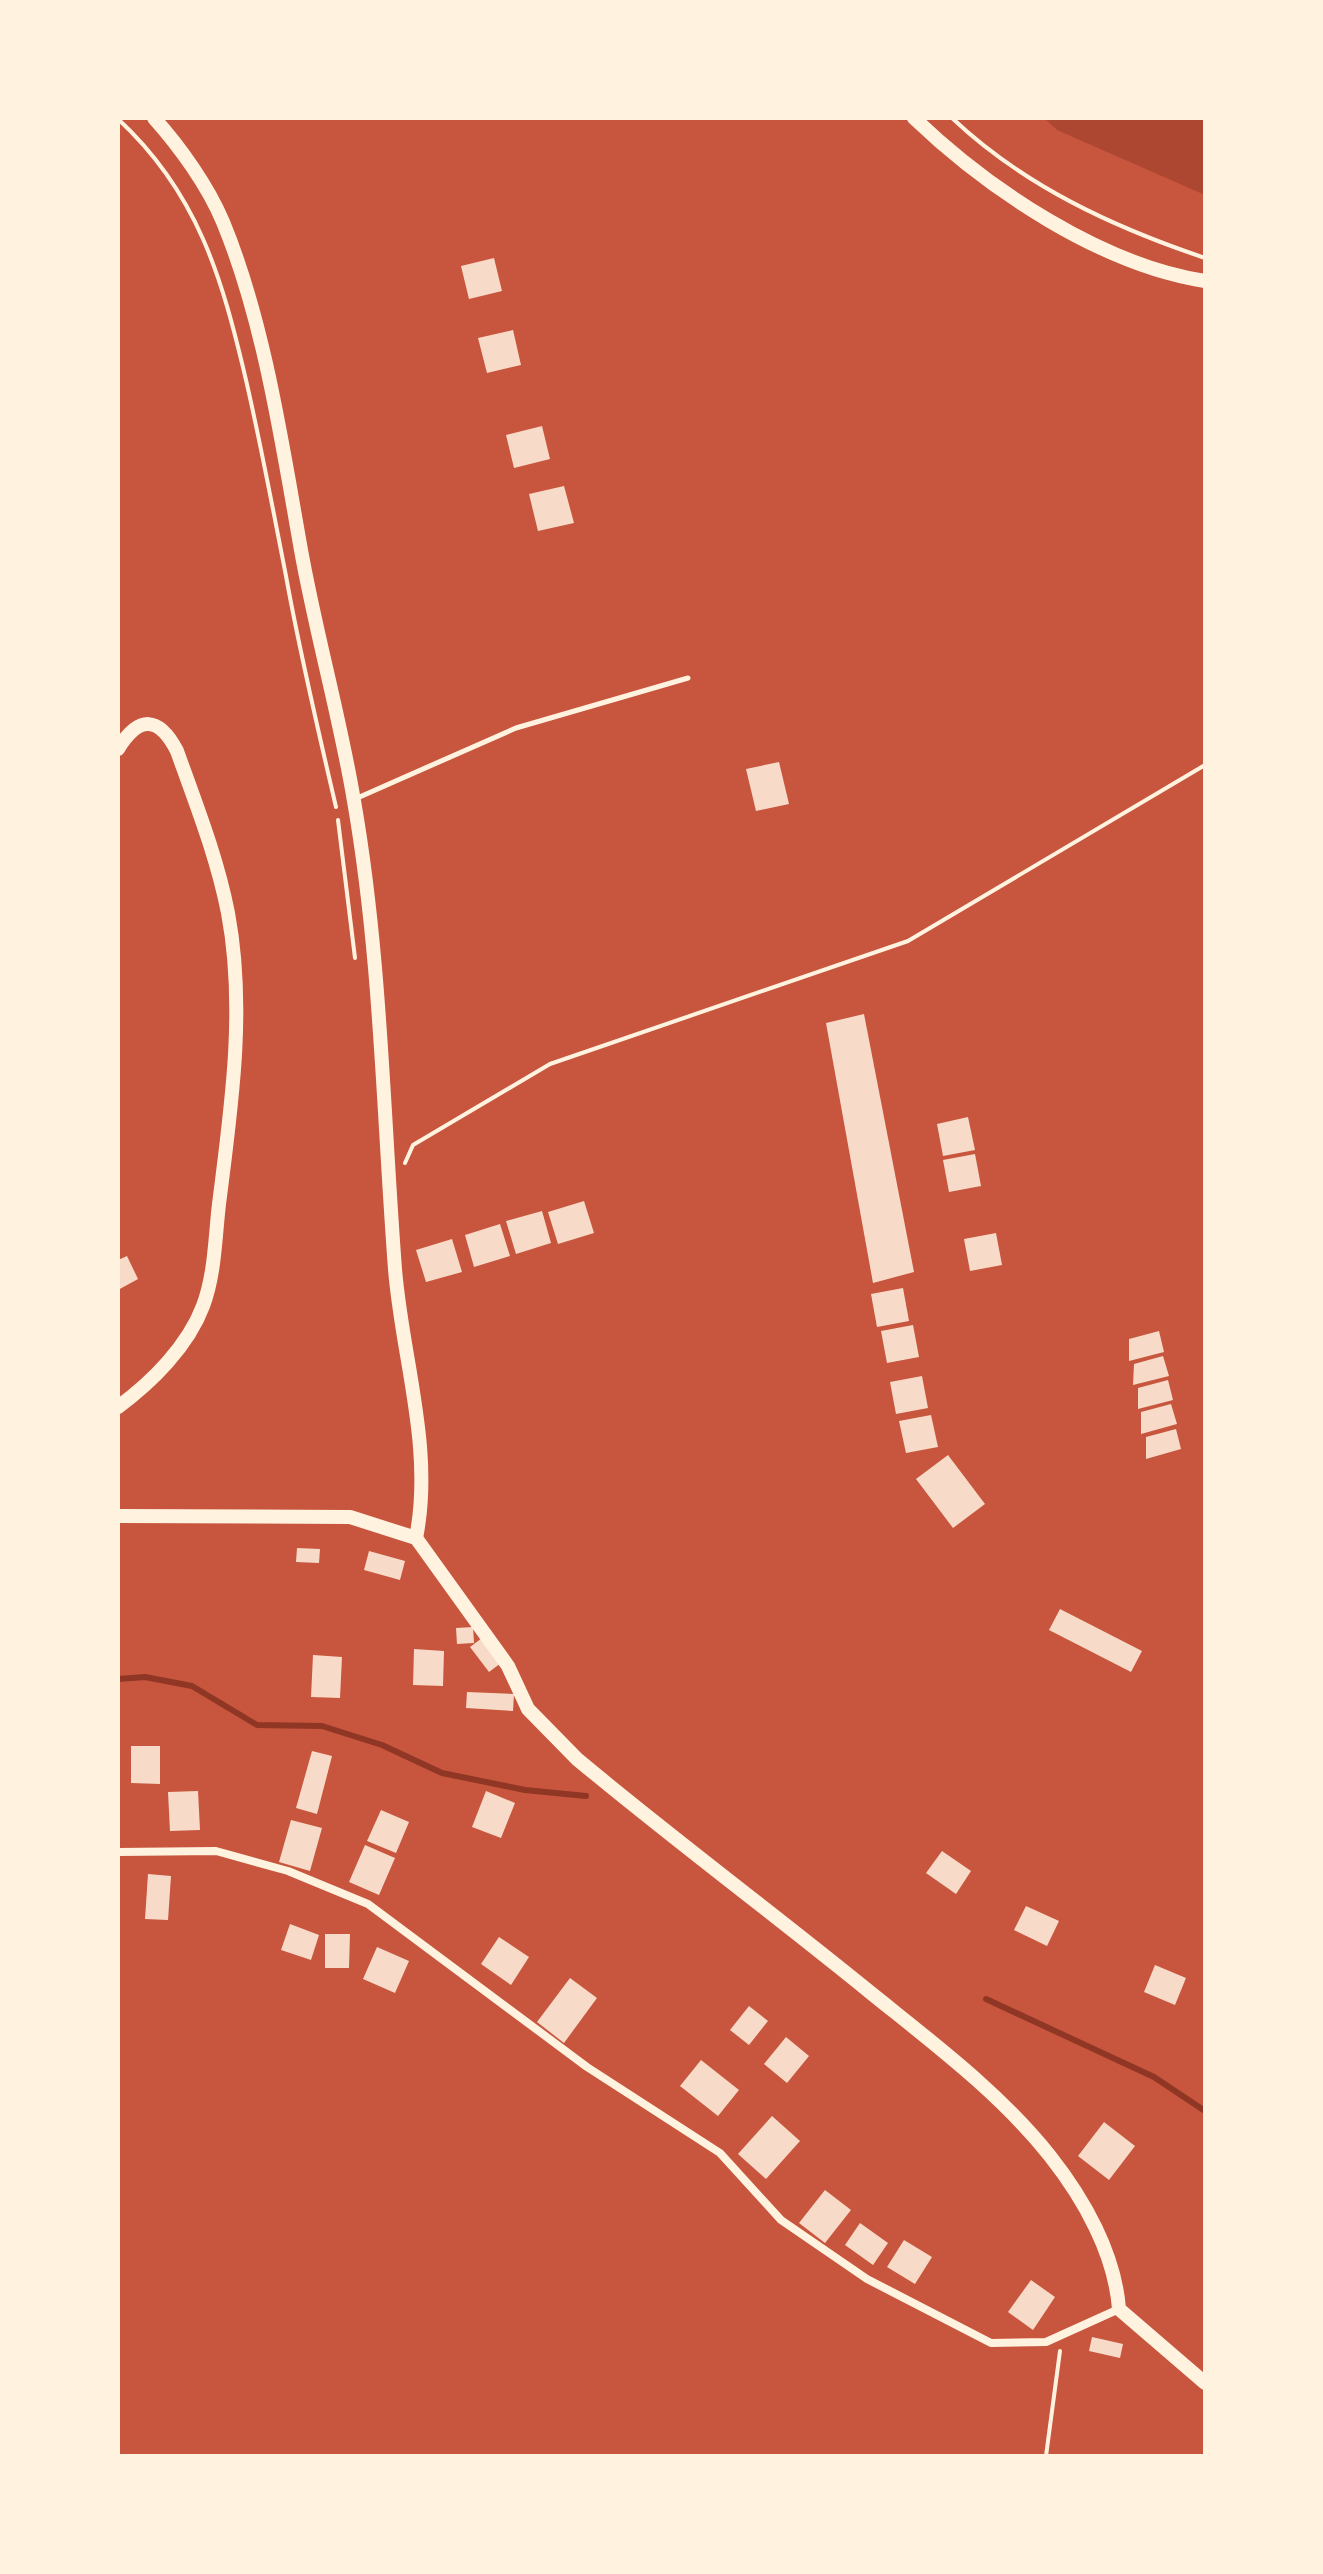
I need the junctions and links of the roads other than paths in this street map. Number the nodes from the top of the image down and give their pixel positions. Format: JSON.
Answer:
{"nodes":[{"id":1,"x":154,"y":118,"type":"edge"},
{"id":2,"x":914,"y":118,"type":"edge"},
{"id":3,"x":1205,"y":281,"type":"edge"},
{"id":4,"x":688,"y":678,"type":"dead end"},
{"id":5,"x":118,"y":749,"type":"edge"},
{"id":6,"x":354,"y":800,"type":"junction"},
{"id":7,"x":118,"y":1407,"type":"edge"},
{"id":8,"x":118,"y":1516,"type":"edge"},
{"id":9,"x":416,"y":1538,"type":"junction"},
{"id":10,"x":118,"y":1852,"type":"edge"},
{"id":11,"x":1119,"y":2309,"type":"junction"},
{"id":12,"x":1205,"y":2383,"type":"edge"}],
"edges":[{"from":1,"to":6,"type":"street"},
{"from":2,"to":3,"type":"street"},
{"from":4,"to":6,"type":"lane"},
{"from":5,"to":7,"type":"street"},
{"from":6,"to":9,"type":"street"},
{"from":8,"to":9,"type":"street"},
{"from":9,"to":11,"type":"street"},
{"from":10,"to":11,"type":"street"},
{"from":11,"to":12,"type":"street"}]}
